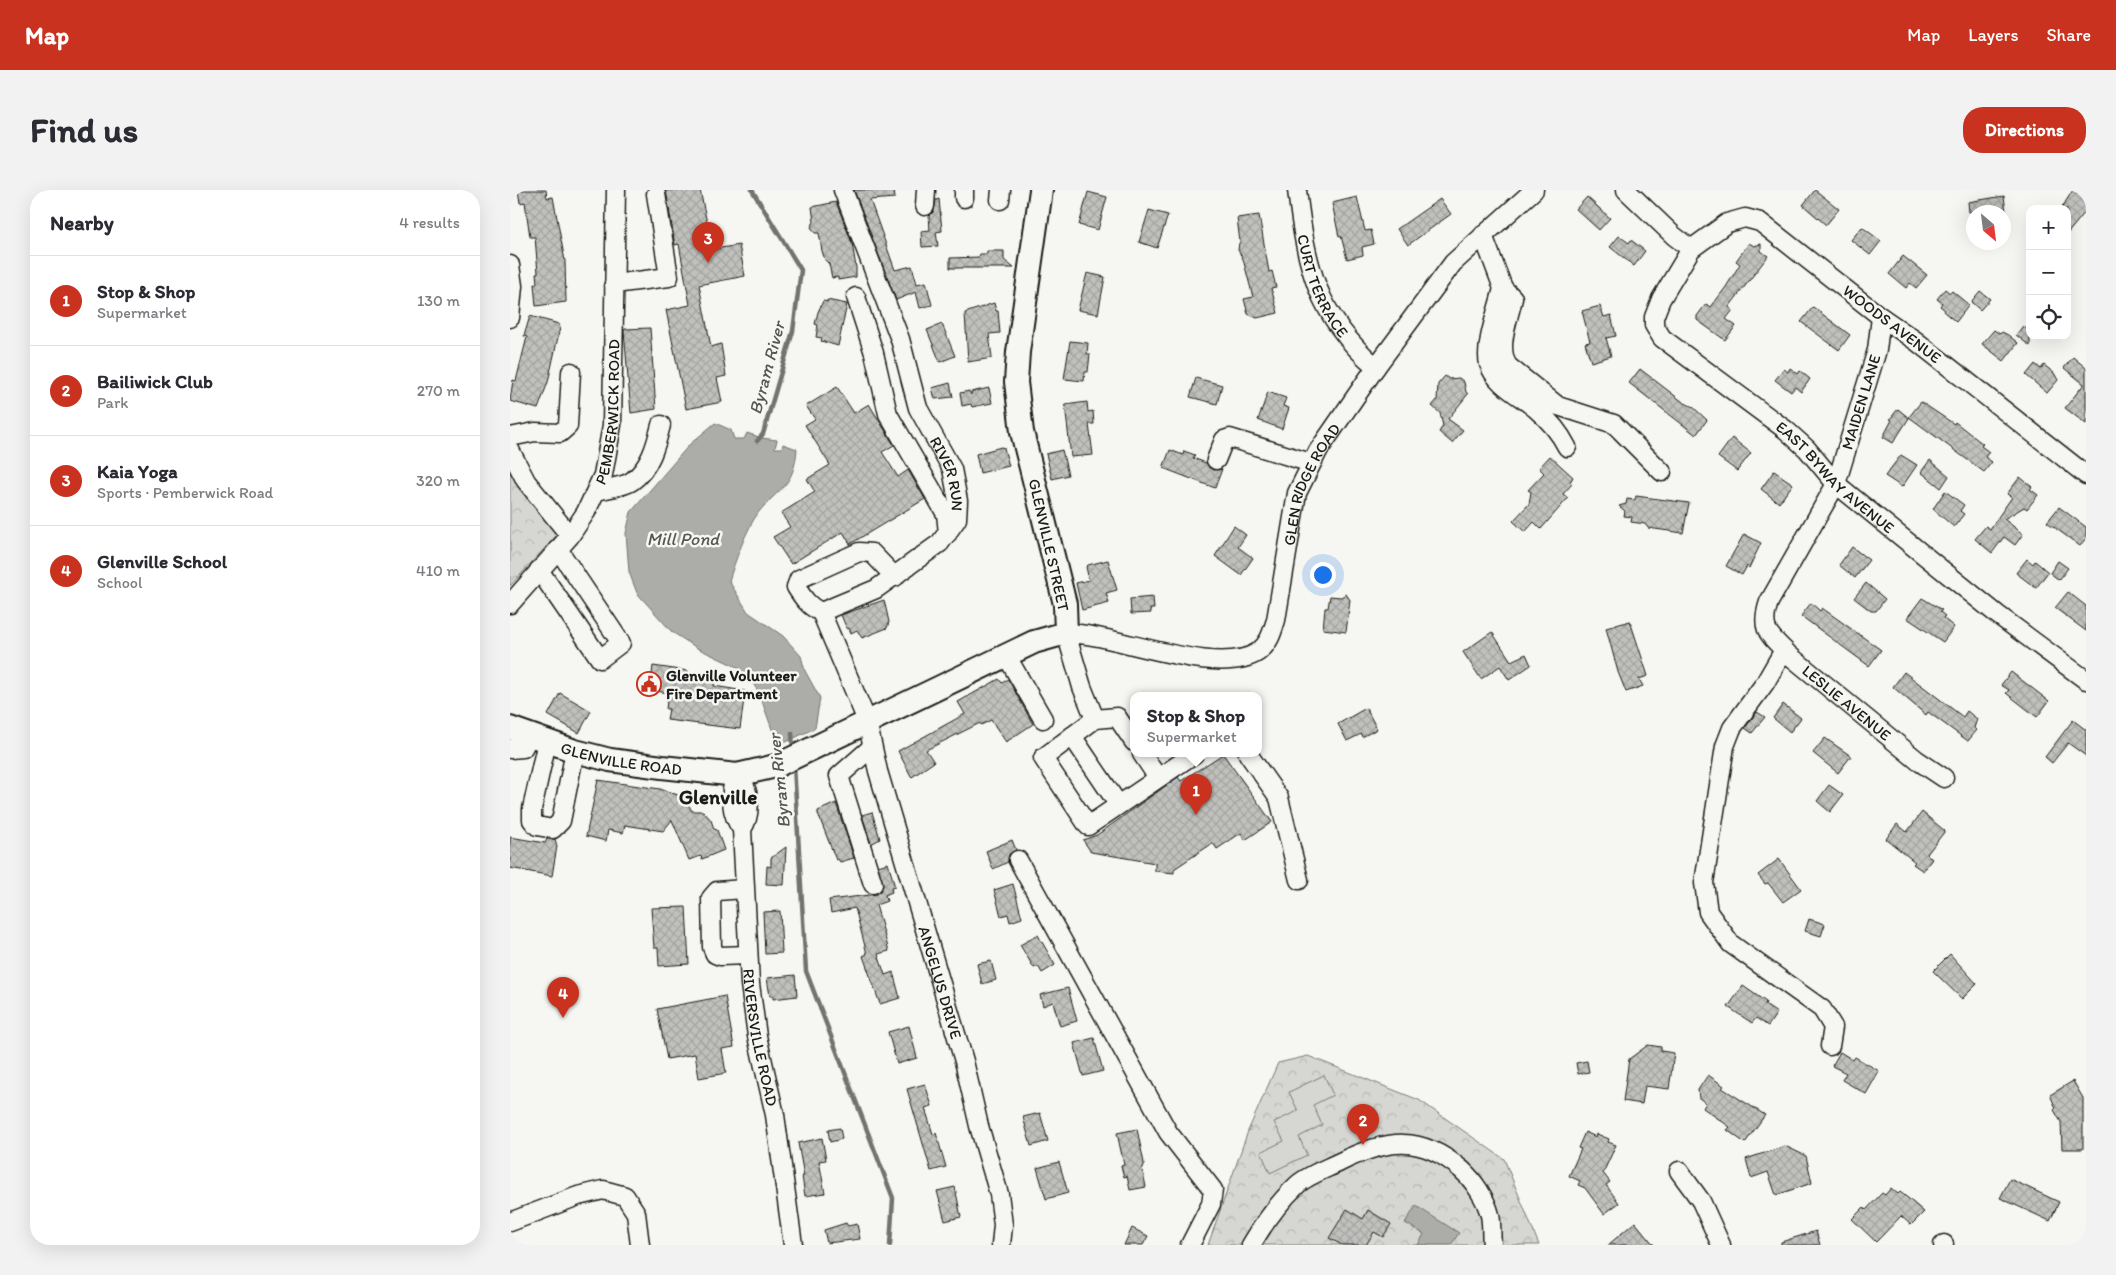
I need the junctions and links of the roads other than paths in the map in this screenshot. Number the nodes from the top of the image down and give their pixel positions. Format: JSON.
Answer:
{"nodes":[{"id":1,"x":616,"y":190,"type":"edge"},
{"id":2,"x":843,"y":190,"type":"edge"},
{"id":3,"x":1041,"y":190,"type":"edge"},
{"id":4,"x":1297,"y":190,"type":"edge"},
{"id":5,"x":1534,"y":190,"type":"edge"},
{"id":6,"x":1626,"y":190,"type":"edge"},
{"id":7,"x":656,"y":194,"type":"dead end"},
{"id":8,"x":1483,"y":235,"type":"junction"},
{"id":9,"x":1691,"y":249,"type":"junction"},
{"id":10,"x":510,"y":265,"type":"edge"},
{"id":11,"x":614,"y":284,"type":"junction"},
{"id":12,"x":1503,"y":288,"type":"junction"},
{"id":13,"x":856,"y":297,"type":"dead end"},
{"id":14,"x":1881,"y":317,"type":"junction"},
{"id":15,"x":510,"y":318,"type":"edge"},
{"id":16,"x":1376,"y":368,"type":"junction"},
{"id":17,"x":571,"y":372,"type":"dead end"},
{"id":18,"x":661,"y":425,"type":"dead end"},
{"id":19,"x":510,"y":437,"type":"edge"},
{"id":20,"x":1568,"y":447,"type":"dead end"},
{"id":21,"x":510,"y":450,"type":"edge"},
{"id":22,"x":1216,"y":460,"type":"dead end"},
{"id":23,"x":1311,"y":463,"type":"junction"},
{"id":24,"x":1662,"y":472,"type":"dead end"},
{"id":25,"x":2086,"y":476,"type":"edge"},
{"id":26,"x":1836,"y":484,"type":"junction"},
{"id":27,"x":597,"y":491,"type":"junction"},
{"id":28,"x":948,"y":533,"type":"junction"},
{"id":29,"x":564,"y":542,"type":"junction"},
{"id":30,"x":540,"y":570,"type":"junction"},
{"id":31,"x":895,"y":577,"type":"junction"},
{"id":32,"x":510,"y":604,"type":"edge"},
{"id":33,"x":822,"y":612,"type":"junction"},
{"id":34,"x":1764,"y":618,"type":"joint"},
{"id":35,"x":1066,"y":633,"type":"junction"},
{"id":36,"x":1784,"y":650,"type":"junction"},
{"id":37,"x":1006,"y":655,"type":"junction"},
{"id":38,"x":2086,"y":680,"type":"edge"},
{"id":39,"x":1095,"y":718,"type":"junction"},
{"id":40,"x":1043,"y":719,"type":"dead end"},
{"id":41,"x":867,"y":721,"type":"junction"},
{"id":42,"x":529,"y":735,"type":"edge"},
{"id":43,"x":1072,"y":736,"type":"junction"},
{"id":44,"x":1130,"y":736,"type":"edge"},
{"id":45,"x":872,"y":747,"type":"junction"},
{"id":46,"x":510,"y":749,"type":"edge"},
{"id":47,"x":574,"y":751,"type":"junction"},
{"id":48,"x":1144,"y":757,"type":"edge"},
{"id":49,"x":1190,"y":757,"type":"edge"},
{"id":50,"x":1250,"y":757,"type":"edge"},
{"id":51,"x":737,"y":775,"type":"junction"},
{"id":52,"x":1158,"y":778,"type":"junction"},
{"id":53,"x":1944,"y":778,"type":"dead end"},
{"id":54,"x":1118,"y":804,"type":"junction"},
{"id":55,"x":1018,"y":860,"type":"dead end"},
{"id":56,"x":1299,"y":880,"type":"dead end"},
{"id":57,"x":873,"y":884,"type":"dead end"},
{"id":58,"x":744,"y":889,"type":"junction"},
{"id":59,"x":748,"y":955,"type":"junction"},
{"id":60,"x":1830,"y":1046,"type":"dead end"},
{"id":61,"x":1679,"y":1171,"type":"dead end"},
{"id":62,"x":510,"y":1222,"type":"edge"},
{"id":63,"x":640,"y":1245,"type":"edge"},
{"id":64,"x":793,"y":1245,"type":"edge"},
{"id":65,"x":1000,"y":1245,"type":"edge"},
{"id":66,"x":1190,"y":1245,"type":"edge"},
{"id":67,"x":1251,"y":1245,"type":"edge"},
{"id":68,"x":1492,"y":1245,"type":"edge"},
{"id":69,"x":1721,"y":1245,"type":"edge"}],
"edges":[{"from":1,"to":11,"type":"street","name":"PEMBERWICK ROAD"},
{"from":2,"to":28,"type":"street","name":"RIVER RUN"},
{"from":3,"to":35,"type":"main road","name":"GLENVILLE STREET"},
{"from":4,"to":16,"type":"street","name":"CURT TERRACE"},
{"from":5,"to":8,"type":"street","name":"GLEN RIDGE ROAD"},
{"from":6,"to":9,"type":"street"},
{"from":7,"to":11,"type":"street"},
{"from":8,"to":12,"type":"street"},
{"from":8,"to":16,"type":"street","name":"GLEN RIDGE ROAD"},
{"from":9,"to":14,"type":"street","name":"WOODS AVENUE"},
{"from":9,"to":26,"type":"street","name":"EAST BYWAY AVENUE"},
{"from":10,"to":15,"type":"street"},
{"from":11,"to":27,"type":"street","name":"PEMBERWICK ROAD"},
{"from":12,"to":20,"type":"street"},
{"from":12,"to":24,"type":"street"},
{"from":13,"to":28,"type":"street"},
{"from":14,"to":25,"type":"street","name":"WOODS AVENUE"},
{"from":14,"to":26,"type":"street","name":"MAIDEN LANE"},
{"from":16,"to":23,"type":"street","name":"GLEN RIDGE ROAD"},
{"from":17,"to":19,"type":"street"},
{"from":18,"to":27,"type":"street"},
{"from":21,"to":29,"type":"street"},
{"from":22,"to":23,"type":"street"},
{"from":23,"to":35,"type":"street","name":"GLEN RIDGE ROAD"},
{"from":26,"to":34,"type":"street","name":"MAIDEN LANE"},
{"from":26,"to":38,"type":"street","name":"EAST BYWAY AVENUE"},
{"from":27,"to":29,"type":"street","name":"PEMBERWICK ROAD"},
{"from":28,"to":31,"type":"street","name":"RIVER RUN"},
{"from":29,"to":30,"type":"street","name":"PEMBERWICK ROAD"},
{"from":29,"to":30,"type":"street"},
{"from":30,"to":32,"type":"street","name":"PEMBERWICK ROAD"},
{"from":31,"to":33,"type":"street","name":"RIVER RUN"},
{"from":31,"to":33,"type":"street"},
{"from":33,"to":41,"type":"street"},
{"from":34,"to":36,"type":"street","name":"LESLIE AVENUE"},
{"from":35,"to":37,"type":"main road","name":"GLENVILLE STREET"},
{"from":35,"to":39,"type":"street"},
{"from":36,"to":53,"type":"street","name":"LESLIE AVENUE"},
{"from":36,"to":60,"type":"street"},
{"from":37,"to":40,"type":"street"},
{"from":37,"to":41,"type":"main road","name":"GLENVILLE STREET"},
{"from":39,"to":43,"type":"street"},
{"from":39,"to":44,"type":"street"},
{"from":41,"to":45,"type":"street","name":"ANGELUS DRIVE"},
{"from":41,"to":51,"type":"main road","name":"GLENVILLE STREET"},
{"from":42,"to":46,"type":"street"},
{"from":42,"to":47,"type":"main road","name":"GLENVILLE ROAD"},
{"from":42,"to":47,"type":"street"},
{"from":43,"to":54,"type":"street"},
{"from":43,"to":54,"type":"street"},
{"from":45,"to":57,"type":"street"},
{"from":45,"to":65,"type":"street","name":"ANGELUS DRIVE"},
{"from":47,"to":51,"type":"main road","name":"GLENVILLE ROAD"},
{"from":48,"to":52,"type":"street"},
{"from":49,"to":52,"type":"street"},
{"from":50,"to":56,"type":"street"},
{"from":51,"to":58,"type":"street","name":"RIVERSVILLE ROAD"},
{"from":52,"to":54,"type":"street"},
{"from":55,"to":66,"type":"street"},
{"from":58,"to":59,"type":"street","name":"RIVERSVILLE ROAD"},
{"from":58,"to":59,"type":"street"},
{"from":59,"to":64,"type":"street","name":"RIVERSVILLE ROAD"},
{"from":61,"to":69,"type":"street"},
{"from":62,"to":63,"type":"street"},
{"from":67,"to":68,"type":"street"}]}
